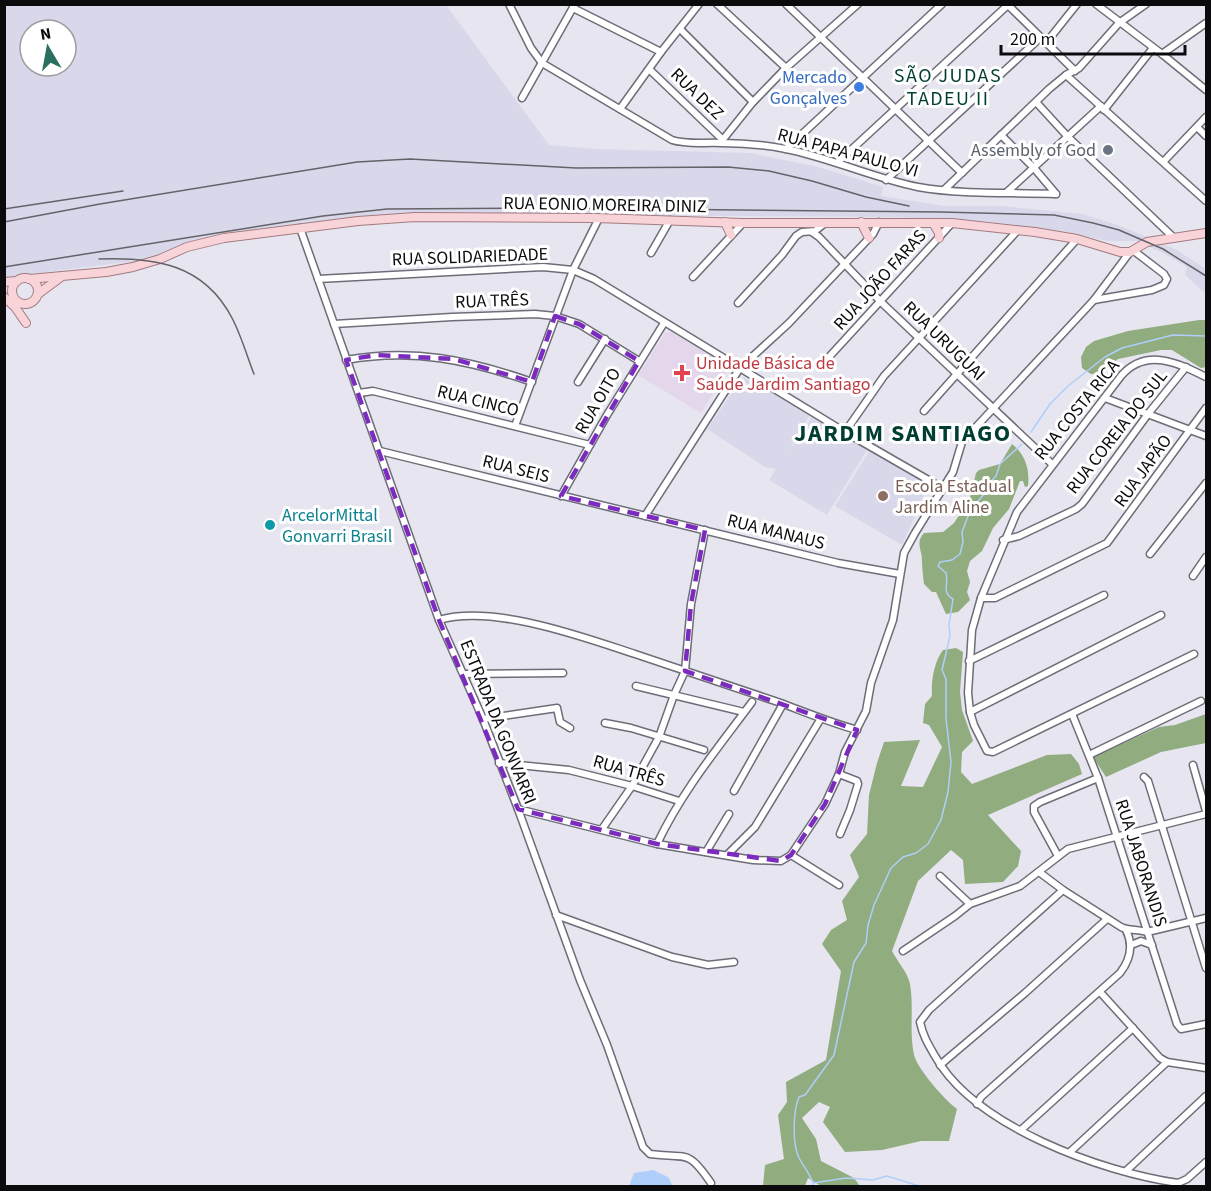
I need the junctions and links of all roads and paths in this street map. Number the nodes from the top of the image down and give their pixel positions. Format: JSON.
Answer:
{"nodes":[{"id":1,"x":509,"y":4,"type":"edge"},
{"id":2,"x":699,"y":4,"type":"edge"},
{"id":3,"x":717,"y":4,"type":"edge"},
{"id":4,"x":786,"y":4,"type":"edge"},
{"id":5,"x":942,"y":4,"type":"edge"},
{"id":6,"x":1077,"y":4,"type":"edge"},
{"id":7,"x":1096,"y":4,"type":"edge"},
{"id":8,"x":1146,"y":4,"type":"edge"},
{"id":9,"x":1008,"y":5,"type":"edge"},
{"id":10,"x":574,"y":6,"type":"edge"},
{"id":11,"x":853,"y":6,"type":"edge"},
{"id":12,"x":1119,"y":23,"type":"junction"},
{"id":13,"x":1206,"y":23,"type":"edge"},
{"id":14,"x":680,"y":29,"type":"junction"},
{"id":15,"x":820,"y":38,"type":"junction"},
{"id":16,"x":1040,"y":38,"type":"junction"},
{"id":17,"x":1047,"y":43,"type":"junction"},
{"id":18,"x":1154,"y":48,"type":"junction"},
{"id":19,"x":661,"y":52,"type":"junction"},
{"id":20,"x":1162,"y":54,"type":"junction"},
{"id":21,"x":542,"y":63,"type":"junction"},
{"id":22,"x":786,"y":68,"type":"junction"},
{"id":23,"x":650,"y":70,"type":"junction"},
{"id":24,"x":1075,"y":71,"type":"junction"},
{"id":25,"x":1066,"y":75,"type":"junction"},
{"id":26,"x":862,"y":78,"type":"junction"},
{"id":27,"x":1206,"y":90,"type":"edge"},
{"id":28,"x":522,"y":99,"type":"dead end"},
{"id":29,"x":753,"y":102,"type":"junction"},
{"id":30,"x":1036,"y":102,"type":"junction"},
{"id":31,"x":1102,"y":108,"type":"junction"},
{"id":32,"x":620,"y":109,"type":"junction"},
{"id":33,"x":895,"y":109,"type":"junction"},
{"id":34,"x":1206,"y":117,"type":"edge"},
{"id":35,"x":1197,"y":127,"type":"junction"},
{"id":36,"x":1001,"y":135,"type":"junction"},
{"id":37,"x":1206,"y":136,"type":"edge"},
{"id":38,"x":1068,"y":137,"type":"junction"},
{"id":39,"x":722,"y":141,"type":"junction"},
{"id":40,"x":929,"y":141,"type":"junction"},
{"id":41,"x":786,"y":149,"type":"junction"},
{"id":42,"x":1164,"y":161,"type":"junction"},
{"id":43,"x":838,"y":162,"type":"junction"},
{"id":44,"x":1034,"y":168,"type":"junction"},
{"id":45,"x":962,"y":173,"type":"junction"},
{"id":46,"x":886,"y":180,"type":"junction"},
{"id":47,"x":944,"y":190,"type":"junction"},
{"id":48,"x":1006,"y":192,"type":"junction"},
{"id":49,"x":1206,"y":201,"type":"edge"},
{"id":50,"x":599,"y":218,"type":"junction"},
{"id":51,"x":670,"y":220,"type":"junction"},
{"id":52,"x":725,"y":222,"type":"junction"},
{"id":53,"x":861,"y":222,"type":"junction"},
{"id":54,"x":879,"y":222,"type":"junction"},
{"id":55,"x":742,"y":223,"type":"junction"},
{"id":56,"x":825,"y":223,"type":"junction"},
{"id":57,"x":933,"y":223,"type":"junction"},
{"id":58,"x":952,"y":223,"type":"junction"},
{"id":59,"x":300,"y":228,"type":"junction"},
{"id":60,"x":797,"y":230,"type":"junction"},
{"id":61,"x":1018,"y":230,"type":"junction"},
{"id":62,"x":816,"y":233,"type":"junction"},
{"id":63,"x":1206,"y":233,"type":"edge"},
{"id":64,"x":731,"y":235,"type":"junction"},
{"id":65,"x":1173,"y":237,"type":"junction"},
{"id":66,"x":869,"y":238,"type":"junction"},
{"id":67,"x":939,"y":238,"type":"junction"},
{"id":68,"x":1077,"y":239,"type":"junction"},
{"id":69,"x":1132,"y":252,"type":"junction"},
{"id":70,"x":651,"y":253,"type":"dead end"},
{"id":71,"x":845,"y":265,"type":"junction"},
{"id":72,"x":573,"y":270,"type":"junction"},
{"id":73,"x":63,"y":276,"type":"junction"},
{"id":74,"x":693,"y":277,"type":"dead end"},
{"id":75,"x":29,"y":279,"type":"junction"},
{"id":76,"x":318,"y":279,"type":"junction"},
{"id":77,"x":17,"y":280,"type":"junction"},
{"id":78,"x":4,"y":282,"type":"edge"},
{"id":79,"x":4,"y":291,"type":"edge"},
{"id":80,"x":38,"y":294,"type":"junction"},
{"id":81,"x":9,"y":297,"type":"edge"},
{"id":82,"x":1095,"y":300,"type":"junction"},
{"id":83,"x":881,"y":302,"type":"junction"},
{"id":84,"x":738,"y":303,"type":"dead end"},
{"id":85,"x":555,"y":316,"type":"junction"},
{"id":86,"x":26,"y":322,"type":"dead end"},
{"id":87,"x":664,"y":323,"type":"junction"},
{"id":88,"x":334,"y":324,"type":"junction"},
{"id":89,"x":919,"y":337,"type":"junction"},
{"id":90,"x":605,"y":339,"type":"junction"},
{"id":91,"x":829,"y":357,"type":"dead end"},
{"id":92,"x":346,"y":360,"type":"junction"},
{"id":93,"x":639,"y":361,"type":"junction"},
{"id":94,"x":1186,"y":367,"type":"junction"},
{"id":95,"x":740,"y":368,"type":"junction"},
{"id":96,"x":956,"y":374,"type":"junction"},
{"id":97,"x":1206,"y":377,"type":"edge"},
{"id":98,"x":532,"y":382,"type":"junction"},
{"id":99,"x":578,"y":382,"type":"dead end"},
{"id":100,"x":360,"y":393,"type":"junction"},
{"id":101,"x":1105,"y":398,"type":"junction"},
{"id":102,"x":993,"y":407,"type":"junction"},
{"id":103,"x":1206,"y":408,"type":"edge"},
{"id":104,"x":924,"y":411,"type":"dead end"},
{"id":105,"x":1148,"y":414,"type":"junction"},
{"id":106,"x":515,"y":426,"type":"junction"},
{"id":107,"x":1191,"y":431,"type":"junction"},
{"id":108,"x":845,"y":432,"type":"junction"},
{"id":109,"x":1206,"y":436,"type":"edge"},
{"id":110,"x":590,"y":445,"type":"junction"},
{"id":111,"x":380,"y":451,"type":"junction"},
{"id":112,"x":1053,"y":464,"type":"junction"},
{"id":113,"x":1206,"y":483,"type":"edge"},
{"id":114,"x":944,"y":489,"type":"junction"},
{"id":115,"x":561,"y":496,"type":"junction"},
{"id":116,"x":645,"y":516,"type":"junction"},
{"id":117,"x":705,"y":530,"type":"junction"},
{"id":118,"x":1004,"y":540,"type":"junction"},
{"id":119,"x":1150,"y":554,"type":"dead end"},
{"id":120,"x":1206,"y":557,"type":"edge"},
{"id":121,"x":900,"y":574,"type":"junction"},
{"id":122,"x":1193,"y":576,"type":"dead end"},
{"id":123,"x":1104,"y":594,"type":"dead end"},
{"id":124,"x":981,"y":598,"type":"junction"},
{"id":125,"x":1161,"y":615,"type":"dead end"},
{"id":126,"x":439,"y":620,"type":"junction"},
{"id":127,"x":1194,"y":654,"type":"dead end"},
{"id":128,"x":969,"y":661,"type":"junction"},
{"id":129,"x":686,"y":671,"type":"junction"},
{"id":130,"x":563,"y":673,"type":"dead end"},
{"id":131,"x":465,"y":674,"type":"junction"},
{"id":132,"x":636,"y":686,"type":"dead end"},
{"id":133,"x":674,"y":695,"type":"junction"},
{"id":134,"x":1201,"y":701,"type":"dead end"},
{"id":135,"x":752,"y":702,"type":"dead end"},
{"id":136,"x":783,"y":704,"type":"junction"},
{"id":137,"x":744,"y":712,"type":"junction"},
{"id":138,"x":970,"y":712,"type":"junction"},
{"id":139,"x":1072,"y":714,"type":"junction"},
{"id":140,"x":483,"y":719,"type":"junction"},
{"id":141,"x":820,"y":720,"type":"junction"},
{"id":142,"x":605,"y":723,"type":"dead end"},
{"id":143,"x":570,"y":728,"type":"dead end"},
{"id":144,"x":856,"y":730,"type":"junction"},
{"id":145,"x":659,"y":737,"type":"junction"},
{"id":146,"x":704,"y":750,"type":"dead end"},
{"id":147,"x":1089,"y":754,"type":"junction"},
{"id":148,"x":499,"y":763,"type":"junction"},
{"id":149,"x":1192,"y":765,"type":"dead end"},
{"id":150,"x":839,"y":774,"type":"junction"},
{"id":151,"x":1144,"y":777,"type":"dead end"},
{"id":152,"x":1098,"y":778,"type":"junction"},
{"id":153,"x":632,"y":786,"type":"junction"},
{"id":154,"x":734,"y":791,"type":"dead end"},
{"id":155,"x":679,"y":801,"type":"junction"},
{"id":156,"x":518,"y":809,"type":"junction"},
{"id":157,"x":1206,"y":812,"type":"edge"},
{"id":158,"x":729,"y":814,"type":"dead end"},
{"id":159,"x":1162,"y":825,"type":"junction"},
{"id":160,"x":602,"y":829,"type":"junction"},
{"id":161,"x":840,"y":834,"type":"dead end"},
{"id":162,"x":1117,"y":837,"type":"junction"},
{"id":163,"x":657,"y":844,"type":"junction"},
{"id":164,"x":706,"y":852,"type":"junction"},
{"id":165,"x":727,"y":855,"type":"junction"},
{"id":166,"x":791,"y":855,"type":"junction"},
{"id":167,"x":1058,"y":856,"type":"junction"},
{"id":168,"x":1039,"y":872,"type":"junction"},
{"id":169,"x":940,"y":876,"type":"dead end"},
{"id":170,"x":839,"y":885,"type":"dead end"},
{"id":171,"x":1063,"y":890,"type":"junction"},
{"id":172,"x":970,"y":904,"type":"junction"},
{"id":173,"x":556,"y":915,"type":"junction"},
{"id":174,"x":1206,"y":918,"type":"edge"},
{"id":175,"x":1107,"y":919,"type":"junction"},
{"id":176,"x":1192,"y":921,"type":"junction"},
{"id":177,"x":1126,"y":930,"type":"junction"},
{"id":178,"x":1147,"y":932,"type":"junction"},
{"id":179,"x":1131,"y":945,"type":"junction"},
{"id":180,"x":1152,"y":945,"type":"junction"},
{"id":181,"x":903,"y":951,"type":"dead end"},
{"id":182,"x":734,"y":962,"type":"dead end"},
{"id":183,"x":1206,"y":968,"type":"edge"},
{"id":184,"x":1100,"y":992,"type":"junction"},
{"id":185,"x":1206,"y":1024,"type":"edge"},
{"id":186,"x":1133,"y":1028,"type":"junction"},
{"id":187,"x":1167,"y":1062,"type":"junction"},
{"id":188,"x":940,"y":1065,"type":"junction"},
{"id":189,"x":1206,"y":1068,"type":"edge"},
{"id":190,"x":1206,"y":1096,"type":"edge"},
{"id":191,"x":977,"y":1104,"type":"junction"},
{"id":192,"x":1021,"y":1130,"type":"junction"},
{"id":193,"x":1070,"y":1152,"type":"junction"},
{"id":194,"x":1206,"y":1162,"type":"edge"},
{"id":195,"x":1126,"y":1171,"type":"junction"},
{"id":196,"x":711,"y":1183,"type":"dead end"}],
"edges":[{"from":1,"to":21,"type":"street","name":"RUA PAPA PAULO VI"},
{"from":2,"to":14,"type":"street"},
{"from":3,"to":22,"type":"street"},
{"from":4,"to":15,"type":"street"},
{"from":5,"to":26,"type":"street"},
{"from":6,"to":17,"type":"street"},
{"from":7,"to":12,"type":"street"},
{"from":8,"to":12,"type":"street"},
{"from":9,"to":16,"type":"street"},
{"from":9,"to":33,"type":"street"},
{"from":10,"to":19,"type":"street"},
{"from":10,"to":21,"type":"street"},
{"from":11,"to":15,"type":"street"},
{"from":12,"to":18,"type":"street"},
{"from":12,"to":24,"type":"street"},
{"from":13,"to":20,"type":"street"},
{"from":14,"to":19,"type":"street"},
{"from":14,"to":29,"type":"street"},
{"from":15,"to":22,"type":"street"},
{"from":15,"to":26,"type":"street"},
{"from":16,"to":17,"type":"street"},
{"from":16,"to":40,"type":"street"},
{"from":17,"to":24,"type":"street"},
{"from":18,"to":20,"type":"street"},
{"from":18,"to":31,"type":"street"},
{"from":19,"to":23,"type":"street"},
{"from":20,"to":27,"type":"street"},
{"from":21,"to":28,"type":"street"},
{"from":21,"to":32,"type":"street","name":"RUA PAPA PAULO VI"},
{"from":22,"to":29,"type":"street"},
{"from":23,"to":32,"type":"street"},
{"from":23,"to":39,"type":"street","name":"RUA DEZ"},
{"from":24,"to":25,"type":"street"},
{"from":25,"to":30,"type":"street"},
{"from":25,"to":31,"type":"street"},
{"from":26,"to":33,"type":"street"},
{"from":26,"to":41,"type":"street"},
{"from":29,"to":39,"type":"street"},
{"from":30,"to":36,"type":"street"},
{"from":30,"to":38,"type":"street"},
{"from":31,"to":38,"type":"street"},
{"from":31,"to":42,"type":"street"},
{"from":32,"to":39,"type":"street","name":"RUA PAPA PAULO VI"},
{"from":33,"to":40,"type":"street"},
{"from":33,"to":43,"type":"street"},
{"from":34,"to":35,"type":"street"},
{"from":35,"to":37,"type":"street"},
{"from":35,"to":42,"type":"street"},
{"from":36,"to":44,"type":"street"},
{"from":36,"to":45,"type":"street"},
{"from":38,"to":44,"type":"street"},
{"from":38,"to":65,"type":"street"},
{"from":39,"to":41,"type":"street","name":"RUA PAPA PAULO VI"},
{"from":40,"to":45,"type":"street"},
{"from":40,"to":46,"type":"street"},
{"from":41,"to":43,"type":"street","name":"RUA PAPA PAULO VI"},
{"from":42,"to":49,"type":"street"},
{"from":43,"to":46,"type":"street","name":"RUA PAPA PAULO VI"},
{"from":44,"to":48,"type":"street"},
{"from":44,"to":48,"type":"street","name":"RUA PAPA PAULO VI"},
{"from":45,"to":47,"type":"street"},
{"from":46,"to":47,"type":"street","name":"RUA PAPA PAULO VI"},
{"from":47,"to":48,"type":"street","name":"RUA PAPA PAULO VI"},
{"from":50,"to":51,"type":"main road","name":"RUA EONIO MOREIRA DINIZ"},
{"from":50,"to":59,"type":"main road","name":"RUA EONIO MOREIRA DINIZ"},
{"from":50,"to":72,"type":"street"},
{"from":51,"to":52,"type":"main road","name":"RUA EONIO MOREIRA DINIZ"},
{"from":51,"to":70,"type":"street"},
{"from":52,"to":55,"type":"main road","name":"RUA EONIO MOREIRA DINIZ"},
{"from":52,"to":64,"type":"main road"},
{"from":53,"to":54,"type":"main road","name":"RUA EONIO MOREIRA DINIZ"},
{"from":53,"to":56,"type":"main road","name":"RUA EONIO MOREIRA DINIZ"},
{"from":53,"to":66,"type":"main road"},
{"from":54,"to":57,"type":"main road","name":"RUA EONIO MOREIRA DINIZ"},
{"from":54,"to":66,"type":"street"},
{"from":55,"to":60,"type":"main road","name":"RUA EONIO MOREIRA DINIZ"},
{"from":55,"to":64,"type":"street"},
{"from":56,"to":60,"type":"main road","name":"RUA EONIO MOREIRA DINIZ"},
{"from":56,"to":62,"type":"street"},
{"from":57,"to":58,"type":"main road","name":"RUA EONIO MOREIRA DINIZ"},
{"from":57,"to":67,"type":"main road"},
{"from":58,"to":61,"type":"main road","name":"RUA EONIO MOREIRA DINIZ"},
{"from":58,"to":67,"type":"street","name":"RUA JOÃO FARAS"},
{"from":59,"to":73,"type":"main road","name":"RUA EONIO MOREIRA DINIZ"},
{"from":59,"to":76,"type":"street","name":"ESTRADA DA GONVARRI"},
{"from":60,"to":62,"type":"street"},
{"from":60,"to":84,"type":"street"},
{"from":61,"to":68,"type":"main road","name":"RUA EONIO MOREIRA DINIZ"},
{"from":61,"to":89,"type":"street"},
{"from":62,"to":71,"type":"street","name":"RUA URUGUAI"},
{"from":63,"to":65,"type":"main road"},
{"from":64,"to":74,"type":"street"},
{"from":65,"to":69,"type":"main road"},
{"from":66,"to":71,"type":"street"},
{"from":67,"to":83,"type":"street","name":"RUA JOÃO FARAS"},
{"from":68,"to":69,"type":"main road","name":"RUA EONIO MOREIRA DINIZ"},
{"from":68,"to":96,"type":"street"},
{"from":69,"to":82,"type":"street"},
{"from":69,"to":82,"type":"street"},
{"from":71,"to":83,"type":"street","name":"RUA URUGUAI"},
{"from":71,"to":95,"type":"street"},
{"from":72,"to":76,"type":"street","name":"RUA SOLIDARIEDADE"},
{"from":72,"to":85,"type":"street"},
{"from":72,"to":87,"type":"street","name":"RUA SOLIDARIEDADE"},
{"from":73,"to":75,"type":"main road","name":"RUA EONIO MOREIRA DINIZ"},
{"from":73,"to":80,"type":"main road","name":"RUA EONIO MOREIRA DINIZ"},
{"from":75,"to":77,"type":"main road"},
{"from":75,"to":80,"type":"main road"},
{"from":76,"to":88,"type":"street","name":"ESTRADA DA GONVARRI"},
{"from":77,"to":78,"type":"main road"},
{"from":77,"to":81,"type":"main road"},
{"from":79,"to":81,"type":"main road"},
{"from":80,"to":81,"type":"main road"},
{"from":81,"to":86,"type":"main road"},
{"from":82,"to":102,"type":"street"},
{"from":83,"to":89,"type":"street","name":"RUA URUGUAI"},
{"from":83,"to":91,"type":"street","name":"RUA JOÃO FARAS"},
{"from":85,"to":88,"type":"street","name":"RUA TRÊS"},
{"from":85,"to":90,"type":"street","name":"RUA TRÊS"},
{"from":85,"to":98,"type":"street"},
{"from":87,"to":93,"type":"street","name":"RUA OITO"},
{"from":87,"to":95,"type":"street","name":"RUA SOLIDARIEDADE"},
{"from":88,"to":92,"type":"street","name":"ESTRADA DA GONVARRI"},
{"from":89,"to":96,"type":"street","name":"RUA URUGUAI"},
{"from":89,"to":108,"type":"street"},
{"from":90,"to":93,"type":"street","name":"RUA TRÊS"},
{"from":90,"to":99,"type":"street"},
{"from":92,"to":98,"type":"street"},
{"from":92,"to":100,"type":"street","name":"ESTRADA DA GONVARRI"},
{"from":93,"to":110,"type":"street","name":"RUA OITO"},
{"from":94,"to":97,"type":"street","name":"RUA COSTA RICA"},
{"from":94,"to":101,"type":"street","name":"RUA COSTA RICA"},
{"from":94,"to":105,"type":"street","name":"RUA COREIA DO SUL"},
{"from":95,"to":108,"type":"street","name":"RUA SOLIDARIEDADE"},
{"from":95,"to":116,"type":"street"},
{"from":96,"to":102,"type":"street","name":"RUA URUGUAI"},
{"from":96,"to":104,"type":"street"},
{"from":98,"to":106,"type":"street"},
{"from":100,"to":106,"type":"street","name":"RUA CINCO"},
{"from":100,"to":111,"type":"street","name":"ESTRADA DA GONVARRI"},
{"from":101,"to":105,"type":"street"},
{"from":101,"to":112,"type":"street","name":"RUA COSTA RICA"},
{"from":102,"to":112,"type":"street","name":"RUA URUGUAI"},
{"from":102,"to":114,"type":"street"},
{"from":103,"to":107,"type":"street","name":"RUA JAPÃO"},
{"from":105,"to":107,"type":"street"},
{"from":105,"to":118,"type":"street","name":"RUA COREIA DO SUL"},
{"from":106,"to":110,"type":"street","name":"RUA CINCO"},
{"from":107,"to":109,"type":"street"},
{"from":107,"to":124,"type":"street","name":"RUA JAPÃO"},
{"from":108,"to":114,"type":"street","name":"RUA SOLIDARIEDADE"},
{"from":110,"to":115,"type":"street","name":"RUA OITO"},
{"from":111,"to":115,"type":"street","name":"RUA SEIS"},
{"from":111,"to":126,"type":"street","name":"ESTRADA DA GONVARRI"},
{"from":112,"to":118,"type":"street","name":"RUA COSTA RICA"},
{"from":113,"to":119,"type":"street"},
{"from":114,"to":121,"type":"street"},
{"from":115,"to":116,"type":"street","name":"RUA SEIS"},
{"from":116,"to":117,"type":"street","name":"RUA MANAUS"},
{"from":117,"to":121,"type":"street","name":"RUA MANAUS"},
{"from":117,"to":129,"type":"street"},
{"from":118,"to":124,"type":"street","name":"RUA COSTA RICA"},
{"from":120,"to":122,"type":"street"},
{"from":121,"to":144,"type":"street"},
{"from":123,"to":128,"type":"street"},
{"from":124,"to":128,"type":"street","name":"RUA COSTA RICA"},
{"from":125,"to":138,"type":"street"},
{"from":126,"to":129,"type":"street"},
{"from":126,"to":131,"type":"street","name":"ESTRADA DA GONVARRI"},
{"from":127,"to":139,"type":"street"},
{"from":128,"to":138,"type":"street","name":"RUA COSTA RICA"},
{"from":129,"to":133,"type":"street"},
{"from":129,"to":136,"type":"street"},
{"from":130,"to":131,"type":"street"},
{"from":131,"to":140,"type":"street","name":"ESTRADA DA GONVARRI"},
{"from":132,"to":133,"type":"street"},
{"from":133,"to":137,"type":"street"},
{"from":133,"to":145,"type":"street"},
{"from":134,"to":147,"type":"street"},
{"from":135,"to":137,"type":"street"},
{"from":136,"to":141,"type":"street"},
{"from":136,"to":154,"type":"street"},
{"from":137,"to":155,"type":"street"},
{"from":138,"to":139,"type":"street","name":"RUA COSTA RICA"},
{"from":139,"to":147,"type":"street","name":"RUA JABORANDIS"},
{"from":140,"to":143,"type":"street"},
{"from":140,"to":148,"type":"street","name":"ESTRADA DA GONVARRI"},
{"from":141,"to":144,"type":"street"},
{"from":141,"to":165,"type":"street"},
{"from":142,"to":145,"type":"street"},
{"from":144,"to":150,"type":"street"},
{"from":145,"to":146,"type":"street"},
{"from":145,"to":153,"type":"street"},
{"from":147,"to":152,"type":"street","name":"RUA JABORANDIS"},
{"from":148,"to":153,"type":"street","name":"RUA TRÊS"},
{"from":148,"to":156,"type":"street","name":"ESTRADA DA GONVARRI"},
{"from":149,"to":157,"type":"street"},
{"from":150,"to":161,"type":"street"},
{"from":150,"to":166,"type":"street"},
{"from":151,"to":159,"type":"street"},
{"from":152,"to":162,"type":"street","name":"RUA JABORANDIS"},
{"from":152,"to":167,"type":"street"},
{"from":153,"to":155,"type":"street","name":"RUA TRÊS"},
{"from":153,"to":160,"type":"street"},
{"from":155,"to":163,"type":"street"},
{"from":156,"to":160,"type":"street"},
{"from":156,"to":173,"type":"street","name":"ESTRADA DA GONVARRI"},
{"from":157,"to":159,"type":"street"},
{"from":158,"to":164,"type":"street"},
{"from":159,"to":162,"type":"street"},
{"from":159,"to":176,"type":"street"},
{"from":160,"to":163,"type":"street"},
{"from":162,"to":167,"type":"street"},
{"from":162,"to":178,"type":"street","name":"RUA JABORANDIS"},
{"from":163,"to":164,"type":"street"},
{"from":164,"to":165,"type":"street"},
{"from":165,"to":166,"type":"street"},
{"from":166,"to":170,"type":"street"},
{"from":167,"to":168,"type":"street"},
{"from":168,"to":171,"type":"street"},
{"from":168,"to":172,"type":"street"},
{"from":169,"to":172,"type":"street"},
{"from":171,"to":175,"type":"street"},
{"from":171,"to":188,"type":"street"},
{"from":172,"to":181,"type":"street"},
{"from":173,"to":182,"type":"street"},
{"from":173,"to":196,"type":"street","name":"ESTRADA DA GONVARRI"},
{"from":174,"to":176,"type":"street"},
{"from":175,"to":177,"type":"street"},
{"from":175,"to":188,"type":"street"},
{"from":176,"to":178,"type":"street"},
{"from":176,"to":183,"type":"street"},
{"from":177,"to":178,"type":"street"},
{"from":177,"to":179,"type":"street"},
{"from":178,"to":180,"type":"street","name":"RUA JABORANDIS"},
{"from":179,"to":180,"type":"street"},
{"from":179,"to":184,"type":"street"},
{"from":180,"to":185,"type":"street","name":"RUA JABORANDIS"},
{"from":184,"to":186,"type":"street"},
{"from":184,"to":191,"type":"street"},
{"from":186,"to":187,"type":"street"},
{"from":186,"to":192,"type":"street"},
{"from":187,"to":189,"type":"street"},
{"from":187,"to":193,"type":"street"},
{"from":188,"to":191,"type":"street"},
{"from":190,"to":195,"type":"street"},
{"from":191,"to":192,"type":"street"},
{"from":192,"to":193,"type":"street"},
{"from":193,"to":195,"type":"street"},
{"from":194,"to":195,"type":"street"}]}
